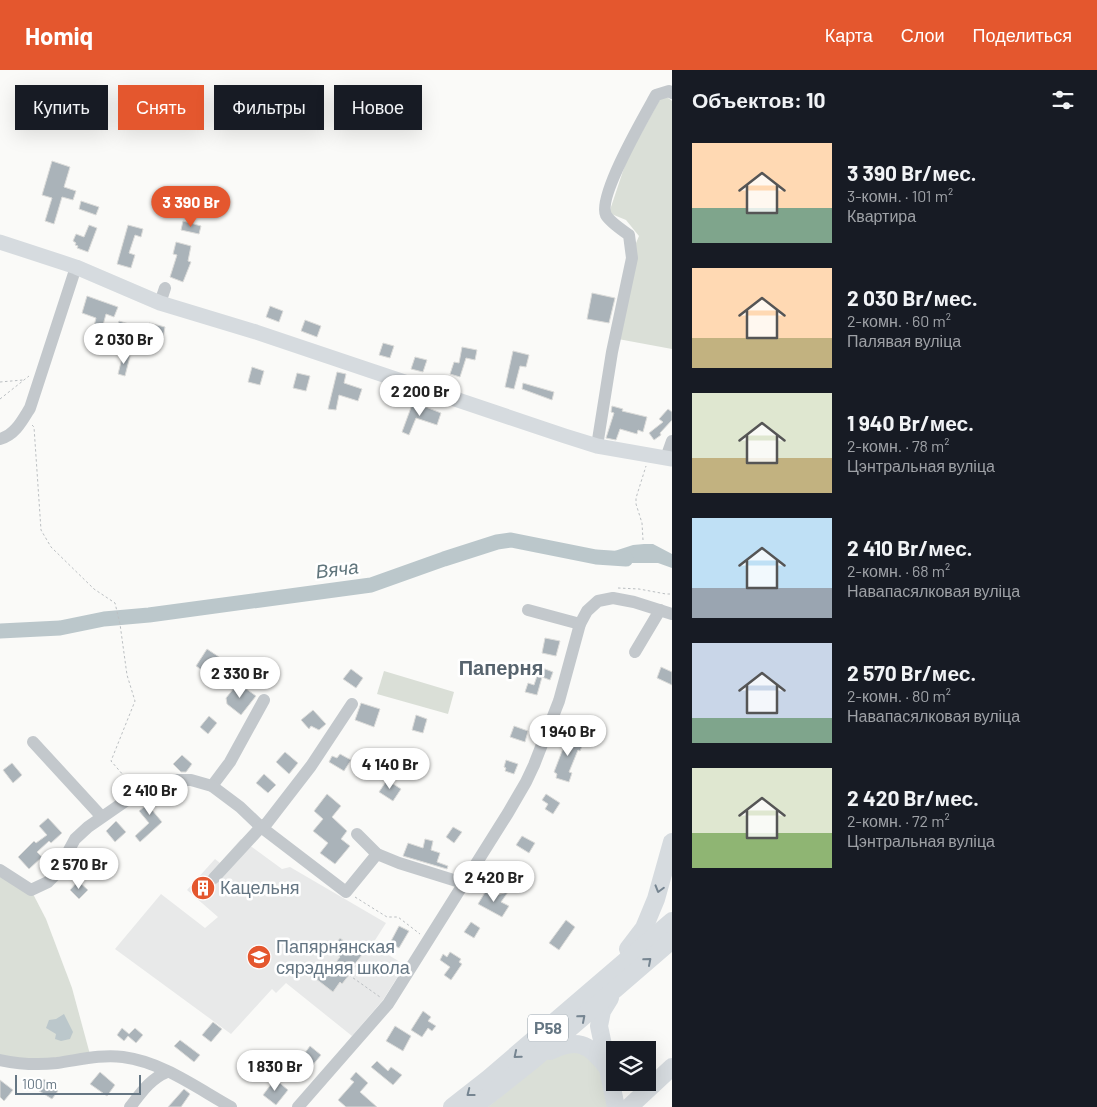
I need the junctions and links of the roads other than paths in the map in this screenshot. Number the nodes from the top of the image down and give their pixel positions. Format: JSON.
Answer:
{"nodes":[{"id":1,"x":672,"y":93,"type":"edge"},
{"id":2,"x":0,"y":242,"type":"edge"},
{"id":3,"x":76,"y":266,"type":"junction"},
{"id":4,"x":165,"y":288,"type":"dead end"},
{"id":5,"x":160,"y":303,"type":"junction"},
{"id":6,"x":0,"y":439,"type":"edge"},
{"id":7,"x":672,"y":441,"type":"edge"},
{"id":8,"x":597,"y":446,"type":"junction"},
{"id":9,"x":669,"y":458,"type":"edge"},
{"id":10,"x":528,"y":610,"type":"dead end"},
{"id":11,"x":666,"y":612,"type":"edge"},
{"id":12,"x":580,"y":624,"type":"junction"},
{"id":13,"x":635,"y":652,"type":"dead end"},
{"id":14,"x":264,"y":700,"type":"dead end"},
{"id":15,"x":352,"y":704,"type":"dead end"},
{"id":16,"x":33,"y":742,"type":"dead end"},
{"id":17,"x":212,"y":786,"type":"junction"},
{"id":18,"x":102,"y":816,"type":"junction"},
{"id":19,"x":261,"y":827,"type":"junction"},
{"id":20,"x":357,"y":834,"type":"dead end"},
{"id":21,"x":672,"y":842,"type":"edge"},
{"id":22,"x":377,"y":854,"type":"junction"},
{"id":23,"x":0,"y":870,"type":"edge"},
{"id":24,"x":214,"y":878,"type":"dead end"},
{"id":25,"x":463,"y":883,"type":"junction"},
{"id":26,"x":672,"y":921,"type":"edge"},
{"id":27,"x":672,"y":940,"type":"edge"},
{"id":28,"x":615,"y":980,"type":"junction"},
{"id":29,"x":0,"y":1060,"type":"edge"},
{"id":30,"x":532,"y":1061,"type":"junction"},
{"id":31,"x":606,"y":1061,"type":"edge"},
{"id":32,"x":606,"y":1065,"type":"edge"},
{"id":33,"x":672,"y":1068,"type":"edge"},
{"id":34,"x":167,"y":1072,"type":"junction"},
{"id":35,"x":612,"y":1091,"type":"edge"},
{"id":36,"x":130,"y":1107,"type":"edge"},
{"id":37,"x":231,"y":1107,"type":"edge"},
{"id":38,"x":298,"y":1107,"type":"edge"},
{"id":39,"x":452,"y":1107,"type":"edge"},
{"id":40,"x":474,"y":1107,"type":"edge"},
{"id":41,"x":616,"y":1107,"type":"edge"},
{"id":42,"x":629,"y":1107,"type":"edge"}],
"edges":[{"from":1,"to":8,"type":"street"},
{"from":2,"to":3,"type":"main road"},
{"from":3,"to":5,"type":"main road"},
{"from":3,"to":6,"type":"street"},
{"from":4,"to":5,"type":"street"},
{"from":5,"to":8,"type":"main road"},
{"from":7,"to":9,"type":"street"},
{"from":8,"to":9,"type":"main road"},
{"from":10,"to":12,"type":"street"},
{"from":11,"to":12,"type":"street"},
{"from":11,"to":13,"type":"street"},
{"from":12,"to":25,"type":"street"},
{"from":14,"to":17,"type":"street"},
{"from":15,"to":19,"type":"street"},
{"from":16,"to":18,"type":"street"},
{"from":17,"to":18,"type":"street"},
{"from":17,"to":19,"type":"street"},
{"from":18,"to":23,"type":"street"},
{"from":19,"to":22,"type":"street"},
{"from":19,"to":24,"type":"street"},
{"from":20,"to":22,"type":"street"},
{"from":21,"to":28,"type":"highway","one_way":true},
{"from":22,"to":25,"type":"street"},
{"from":25,"to":38,"type":"street"},
{"from":26,"to":28,"type":"highway","number":"Р58"},
{"from":28,"to":27,"type":"highway","number":"Р58","one_way":true},
{"from":30,"to":28,"type":"highway","number":"Р58","one_way":true},
{"from":28,"to":31,"type":"highway"},
{"from":28,"to":39,"type":"highway","number":"Р58","one_way":true},
{"from":29,"to":34,"type":"street"},
{"from":30,"to":32,"type":"highway"},
{"from":30,"to":40,"type":"highway","number":"Р58"},
{"from":33,"to":42,"type":"highway"},
{"from":34,"to":36,"type":"street"},
{"from":34,"to":37,"type":"street"},
{"from":35,"to":41,"type":"highway"}]}
